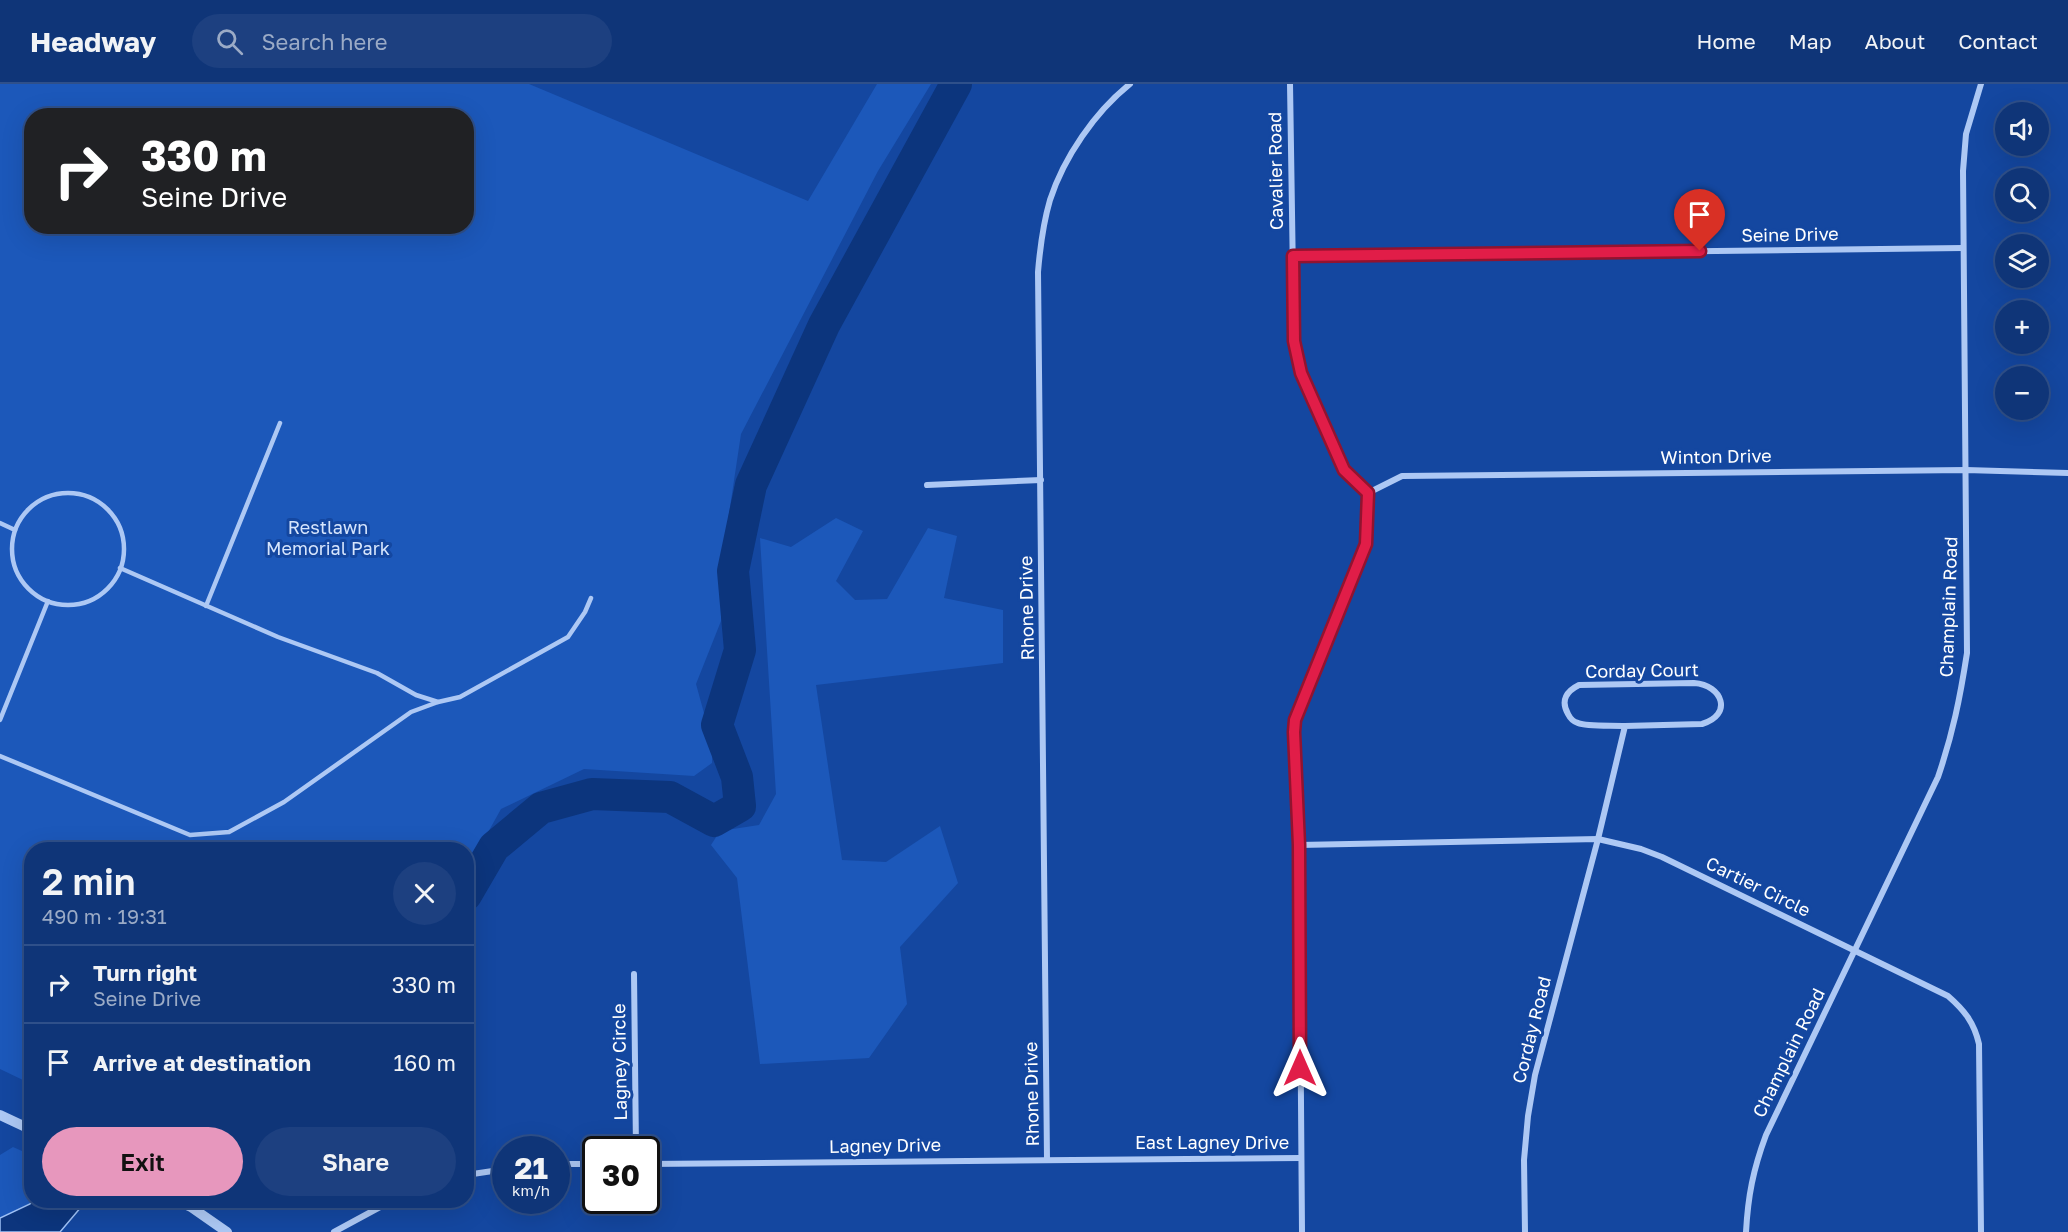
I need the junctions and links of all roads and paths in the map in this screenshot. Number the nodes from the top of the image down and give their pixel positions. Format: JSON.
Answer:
{"nodes":[{"id":1,"x":1130,"y":84,"type":"edge"},
{"id":2,"x":1290,"y":84,"type":"edge"},
{"id":3,"x":1981,"y":84,"type":"edge"},
{"id":4,"x":1963,"y":249,"type":"junction"},
{"id":5,"x":1293,"y":256,"type":"junction"},
{"id":6,"x":280,"y":423,"type":"dead end"},
{"id":7,"x":1966,"y":470,"type":"junction"},
{"id":8,"x":2068,"y":472,"type":"edge"},
{"id":9,"x":1041,"y":480,"type":"junction"},
{"id":10,"x":927,"y":485,"type":"dead end"},
{"id":11,"x":1368,"y":493,"type":"junction"},
{"id":12,"x":0,"y":523,"type":"edge"},
{"id":13,"x":15,"y":530,"type":"junction"},
{"id":14,"x":120,"y":568,"type":"junction"},
{"id":15,"x":591,"y":598,"type":"dead end"},
{"id":16,"x":48,"y":601,"type":"junction"},
{"id":17,"x":206,"y":606,"type":"junction"},
{"id":18,"x":438,"y":702,"type":"junction"},
{"id":19,"x":0,"y":720,"type":"edge"},
{"id":20,"x":1626,"y":726,"type":"junction"},
{"id":21,"x":0,"y":756,"type":"edge"},
{"id":22,"x":1598,"y":839,"type":"junction"},
{"id":23,"x":1299,"y":845,"type":"junction"},
{"id":24,"x":1855,"y":951,"type":"junction"},
{"id":25,"x":634,"y":974,"type":"dead end"},
{"id":26,"x":0,"y":1115,"type":"edge"},
{"id":27,"x":24,"y":1126,"type":"edge"},
{"id":28,"x":636,"y":1136,"type":"edge"},
{"id":29,"x":1300,"y":1158,"type":"junction"},
{"id":30,"x":1047,"y":1159,"type":"junction"},
{"id":31,"x":1124,"y":1159,"type":"joint"},
{"id":32,"x":660,"y":1164,"type":"edge"},
{"id":33,"x":492,"y":1171,"type":"edge"},
{"id":34,"x":474,"y":1174,"type":"edge"},
{"id":35,"x":192,"y":1208,"type":"edge"},
{"id":36,"x":378,"y":1208,"type":"edge"},
{"id":37,"x":226,"y":1232,"type":"edge"},
{"id":38,"x":334,"y":1232,"type":"edge"},
{"id":39,"x":1302,"y":1232,"type":"edge"},
{"id":40,"x":1525,"y":1232,"type":"edge"},
{"id":41,"x":1746,"y":1232,"type":"edge"},
{"id":42,"x":1981,"y":1232,"type":"edge"}],
"edges":[{"from":1,"to":9,"type":"street","name":"Rhone Drive"},
{"from":2,"to":5,"type":"street","name":"Cavalier Road"},
{"from":3,"to":4,"type":"street","name":"Champlain Road"},
{"from":4,"to":5,"type":"street","name":"Seine Drive"},
{"from":4,"to":7,"type":"street","name":"Champlain Road"},
{"from":5,"to":11,"type":"street","name":"Cavalier Road"},
{"from":6,"to":17,"type":"lane"},
{"from":7,"to":8,"type":"street","name":"Winton Drive"},
{"from":7,"to":11,"type":"street","name":"Winton Drive"},
{"from":7,"to":24,"type":"street","name":"Champlain Road"},
{"from":9,"to":10,"type":"street"},
{"from":9,"to":30,"type":"street","name":"Rhone Drive"},
{"from":11,"to":23,"type":"street"},
{"from":12,"to":13,"type":"lane"},
{"from":13,"to":14,"type":"lane"},
{"from":13,"to":16,"type":"lane"},
{"from":14,"to":16,"type":"lane"},
{"from":14,"to":17,"type":"lane"},
{"from":15,"to":18,"type":"lane"},
{"from":16,"to":19,"type":"lane"},
{"from":17,"to":18,"type":"lane"},
{"from":18,"to":21,"type":"lane"},
{"from":20,"to":20,"type":"street","name":"Corday Court"},
{"from":20,"to":22,"type":"street"},
{"from":22,"to":23,"type":"street","name":"Cartier Circle"},
{"from":22,"to":24,"type":"street","name":"Cartier Circle"},
{"from":22,"to":40,"type":"street","name":"Corday Road"},
{"from":23,"to":29,"type":"street"},
{"from":24,"to":41,"type":"street","name":"Champlain Road"},
{"from":24,"to":42,"type":"street","name":"Cartier Circle"},
{"from":25,"to":28,"type":"street","name":"Lagney Circle"},
{"from":26,"to":27,"type":"street"},
{"from":29,"to":31,"type":"street","name":"East Lagney Drive"},
{"from":29,"to":39,"type":"street"},
{"from":30,"to":31,"type":"street","name":"Lagney Drive"},
{"from":30,"to":32,"type":"street","name":"Lagney Drive"},
{"from":33,"to":34,"type":"street"},
{"from":35,"to":37,"type":"street"},
{"from":36,"to":38,"type":"street"}]}
